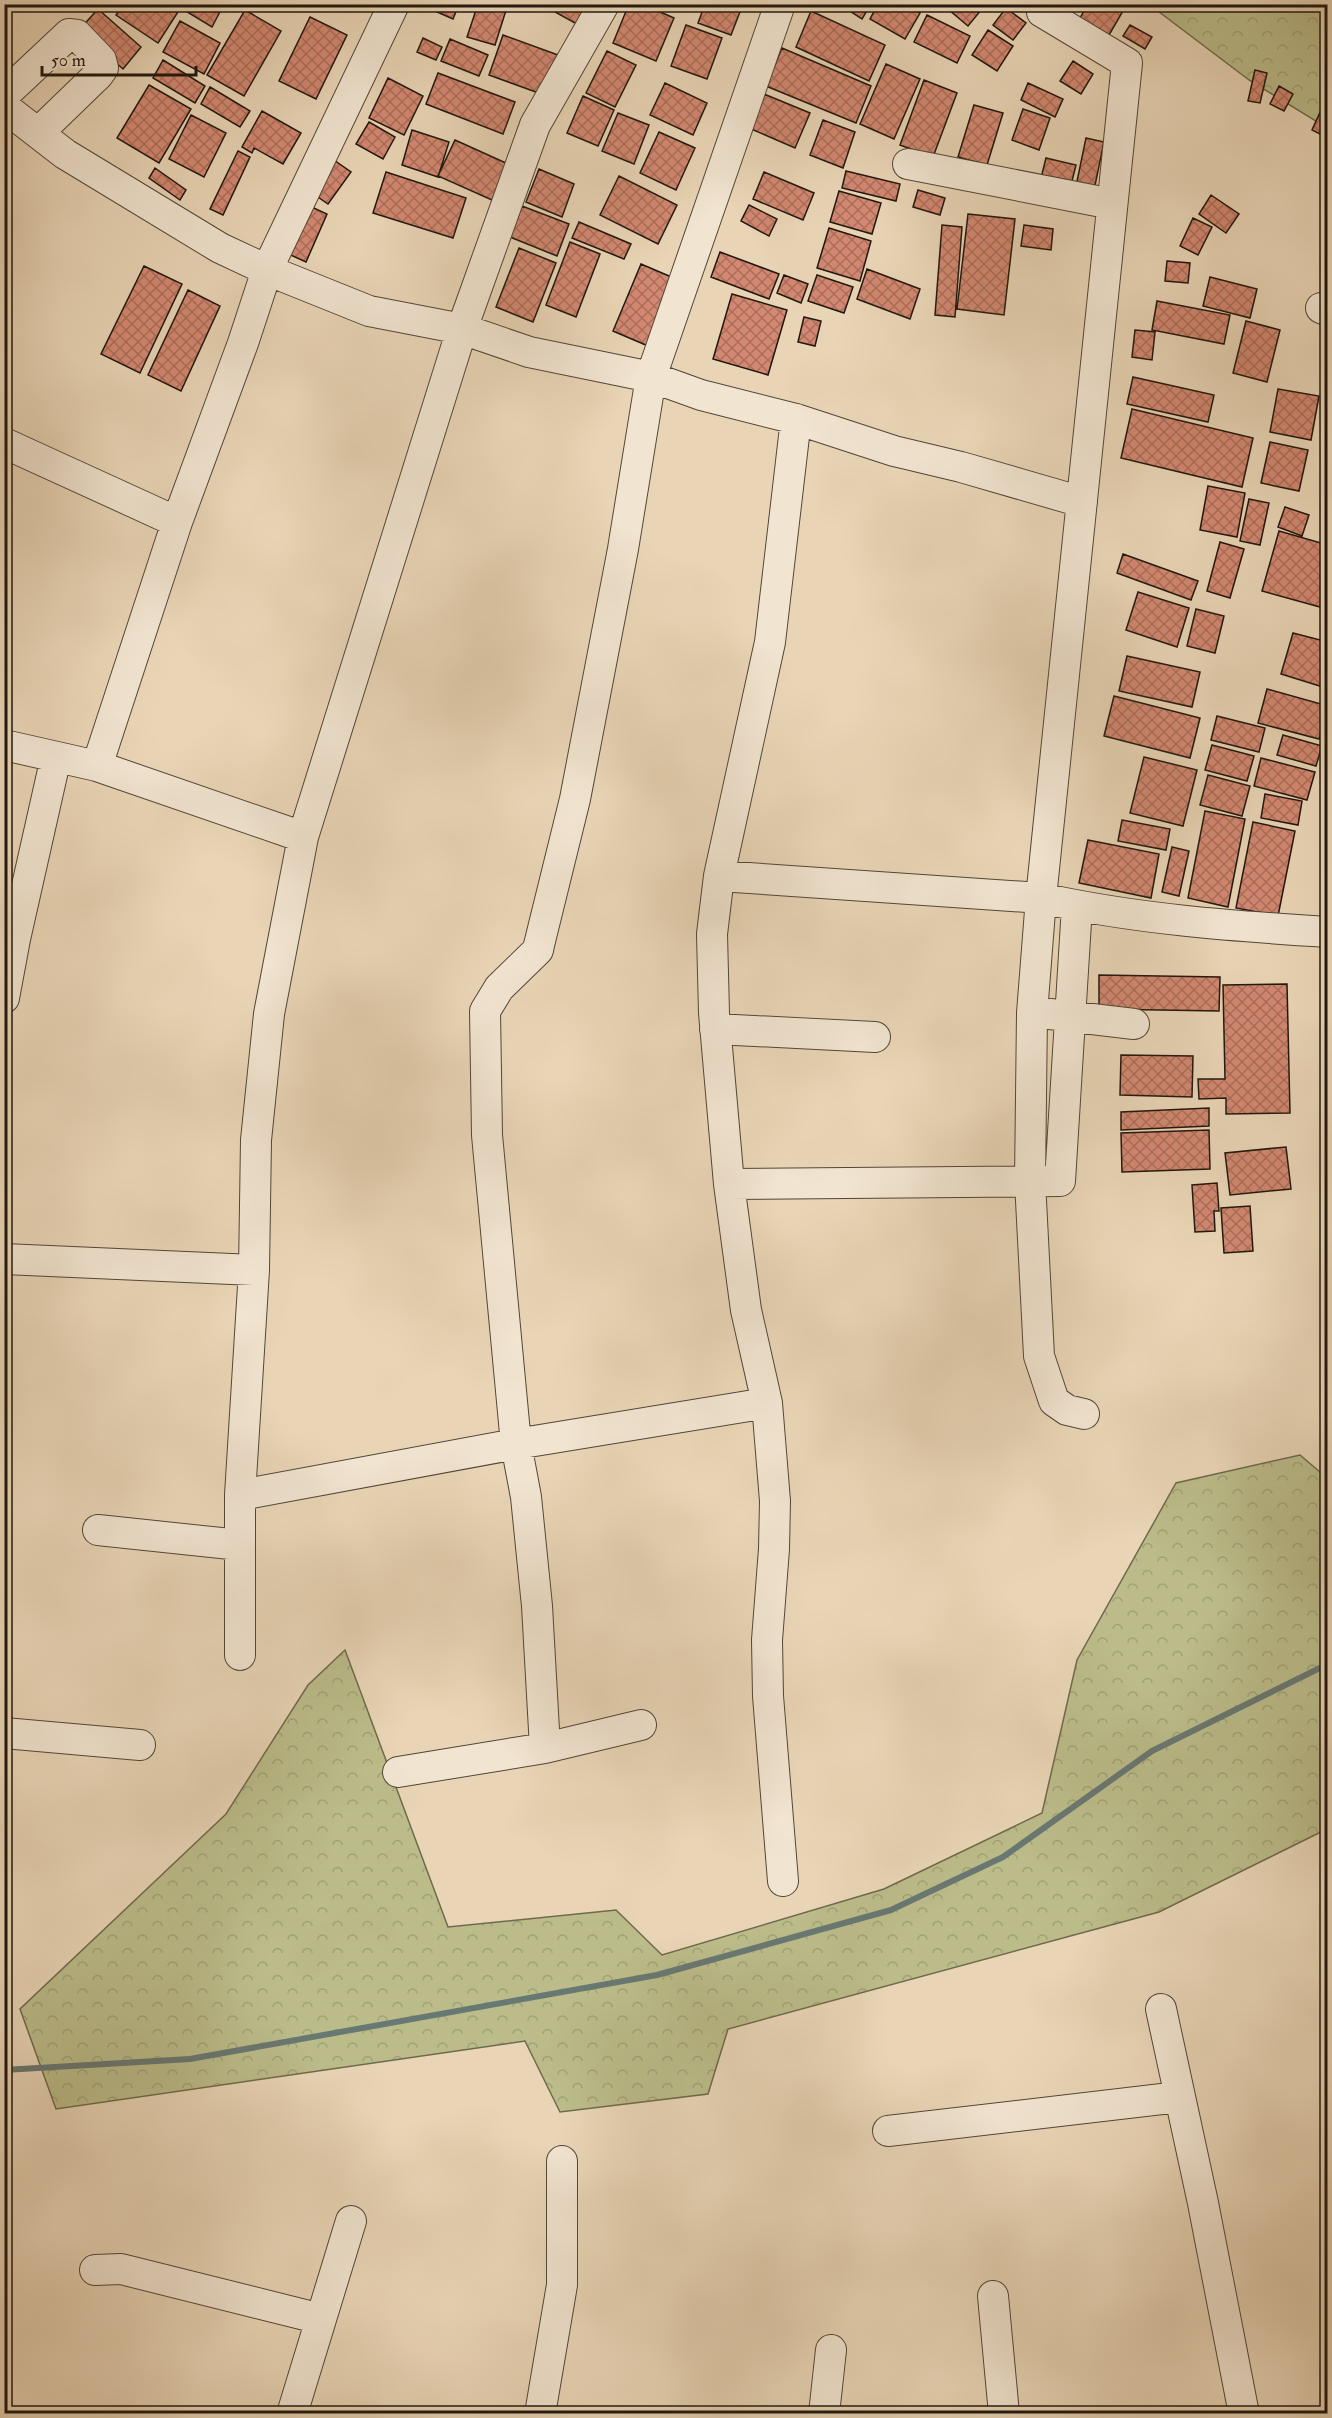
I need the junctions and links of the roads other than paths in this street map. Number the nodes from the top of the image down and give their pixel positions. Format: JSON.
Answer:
{"nodes":[{"id":1,"x":604,"y":4,"type":"edge"},
{"id":2,"x":780,"y":4,"type":"edge"},
{"id":3,"x":386,"y":7,"type":"edge"},
{"id":4,"x":1042,"y":12,"type":"dead end"},
{"id":5,"x":4,"y":94,"type":"edge"},
{"id":6,"x":4,"y":107,"type":"edge"},
{"id":7,"x":38,"y":133,"type":"junction"},
{"id":8,"x":908,"y":164,"type":"dead end"},
{"id":9,"x":1112,"y":204,"type":"junction"},
{"id":10,"x":267,"y":270,"type":"junction"},
{"id":11,"x":462,"y":329,"type":"junction"},
{"id":12,"x":651,"y":377,"type":"junction"},
{"id":13,"x":796,"y":419,"type":"junction"},
{"id":14,"x":4,"y":443,"type":"edge"},
{"id":15,"x":1082,"y":502,"type":"junction"},
{"id":16,"x":177,"y":522,"type":"junction"},
{"id":17,"x":4,"y":745,"type":"edge"},
{"id":18,"x":56,"y":757,"type":"junction"},
{"id":19,"x":98,"y":766,"type":"junction"},
{"id":20,"x":303,"y":837,"type":"junction"},
{"id":21,"x":719,"y":876,"type":"junction"},
{"id":22,"x":1041,"y":898,"type":"junction"},
{"id":23,"x":1077,"y":906,"type":"junction"},
{"id":24,"x":1328,"y":932,"type":"edge"},
{"id":25,"x":4,"y":998,"type":"edge"},
{"id":26,"x":1032,"y":1012,"type":"junction"},
{"id":27,"x":1069,"y":1016,"type":"junction"},
{"id":28,"x":1134,"y":1024,"type":"dead end"},
{"id":29,"x":715,"y":1029,"type":"junction"},
{"id":30,"x":875,"y":1037,"type":"dead end"},
{"id":31,"x":1030,"y":1181,"type":"junction"},
{"id":32,"x":729,"y":1184,"type":"junction"},
{"id":33,"x":4,"y":1259,"type":"edge"},
{"id":34,"x":254,"y":1270,"type":"junction"},
{"id":35,"x":767,"y":1403,"type":"junction"},
{"id":36,"x":1084,"y":1414,"type":"dead end"},
{"id":37,"x":516,"y":1444,"type":"junction"},
{"id":38,"x":240,"y":1495,"type":"junction"},
{"id":39,"x":98,"y":1530,"type":"dead end"},
{"id":40,"x":240,"y":1545,"type":"junction"},
{"id":41,"x":240,"y":1655,"type":"dead end"},
{"id":42,"x":641,"y":1725,"type":"dead end"},
{"id":43,"x":4,"y":1733,"type":"edge"},
{"id":44,"x":140,"y":1745,"type":"dead end"},
{"id":45,"x":544,"y":1748,"type":"junction"},
{"id":46,"x":398,"y":1772,"type":"dead end"},
{"id":47,"x":783,"y":1881,"type":"dead end"},
{"id":48,"x":1161,"y":2009,"type":"dead end"},
{"id":49,"x":1179,"y":2097,"type":"junction"},
{"id":50,"x":888,"y":2131,"type":"dead end"},
{"id":51,"x":562,"y":2161,"type":"dead end"},
{"id":52,"x":351,"y":2221,"type":"dead end"},
{"id":53,"x":95,"y":2270,"type":"dead end"},
{"id":54,"x":993,"y":2296,"type":"dead end"},
{"id":55,"x":321,"y":2319,"type":"junction"},
{"id":56,"x":831,"y":2350,"type":"dead end"},
{"id":57,"x":292,"y":2414,"type":"edge"},
{"id":58,"x":540,"y":2414,"type":"edge"},
{"id":59,"x":824,"y":2414,"type":"edge"},
{"id":60,"x":1004,"y":2414,"type":"edge"},
{"id":61,"x":1244,"y":2414,"type":"edge"}],
"edges":[{"from":1,"to":11,"type":"street"},
{"from":2,"to":12,"type":"street"},
{"from":3,"to":10,"type":"street"},
{"from":4,"to":9,"type":"street"},
{"from":5,"to":7,"type":"street"},
{"from":6,"to":7,"type":"street"},
{"from":7,"to":10,"type":"street"},
{"from":8,"to":9,"type":"street"},
{"from":9,"to":15,"type":"street"},
{"from":10,"to":11,"type":"street"},
{"from":10,"to":16,"type":"street"},
{"from":11,"to":12,"type":"street"},
{"from":11,"to":20,"type":"street"},
{"from":12,"to":13,"type":"street"},
{"from":12,"to":37,"type":"street"},
{"from":13,"to":15,"type":"street"},
{"from":13,"to":21,"type":"street"},
{"from":14,"to":16,"type":"street"},
{"from":15,"to":22,"type":"street"},
{"from":16,"to":19,"type":"street"},
{"from":17,"to":18,"type":"street"},
{"from":18,"to":19,"type":"street"},
{"from":18,"to":25,"type":"street"},
{"from":19,"to":20,"type":"street"},
{"from":20,"to":34,"type":"street"},
{"from":21,"to":22,"type":"street"},
{"from":21,"to":29,"type":"street"},
{"from":22,"to":23,"type":"street"},
{"from":22,"to":26,"type":"street"},
{"from":23,"to":24,"type":"street"},
{"from":23,"to":27,"type":"street"},
{"from":26,"to":27,"type":"street"},
{"from":26,"to":31,"type":"street"},
{"from":27,"to":28,"type":"street"},
{"from":27,"to":31,"type":"street"},
{"from":29,"to":30,"type":"street"},
{"from":29,"to":32,"type":"street"},
{"from":31,"to":32,"type":"street"},
{"from":31,"to":36,"type":"street"},
{"from":32,"to":35,"type":"street"},
{"from":33,"to":34,"type":"street"},
{"from":34,"to":38,"type":"street"},
{"from":35,"to":37,"type":"street"},
{"from":35,"to":47,"type":"street"},
{"from":37,"to":38,"type":"street"},
{"from":37,"to":45,"type":"street"},
{"from":38,"to":40,"type":"street"},
{"from":39,"to":40,"type":"street"},
{"from":40,"to":41,"type":"street"},
{"from":42,"to":45,"type":"street"},
{"from":43,"to":44,"type":"street"},
{"from":45,"to":46,"type":"street"},
{"from":48,"to":49,"type":"street"},
{"from":49,"to":50,"type":"street"},
{"from":49,"to":61,"type":"street"},
{"from":51,"to":58,"type":"street"},
{"from":52,"to":55,"type":"street"},
{"from":53,"to":55,"type":"street"},
{"from":54,"to":60,"type":"street"},
{"from":55,"to":57,"type":"street"},
{"from":56,"to":59,"type":"street"}]}
